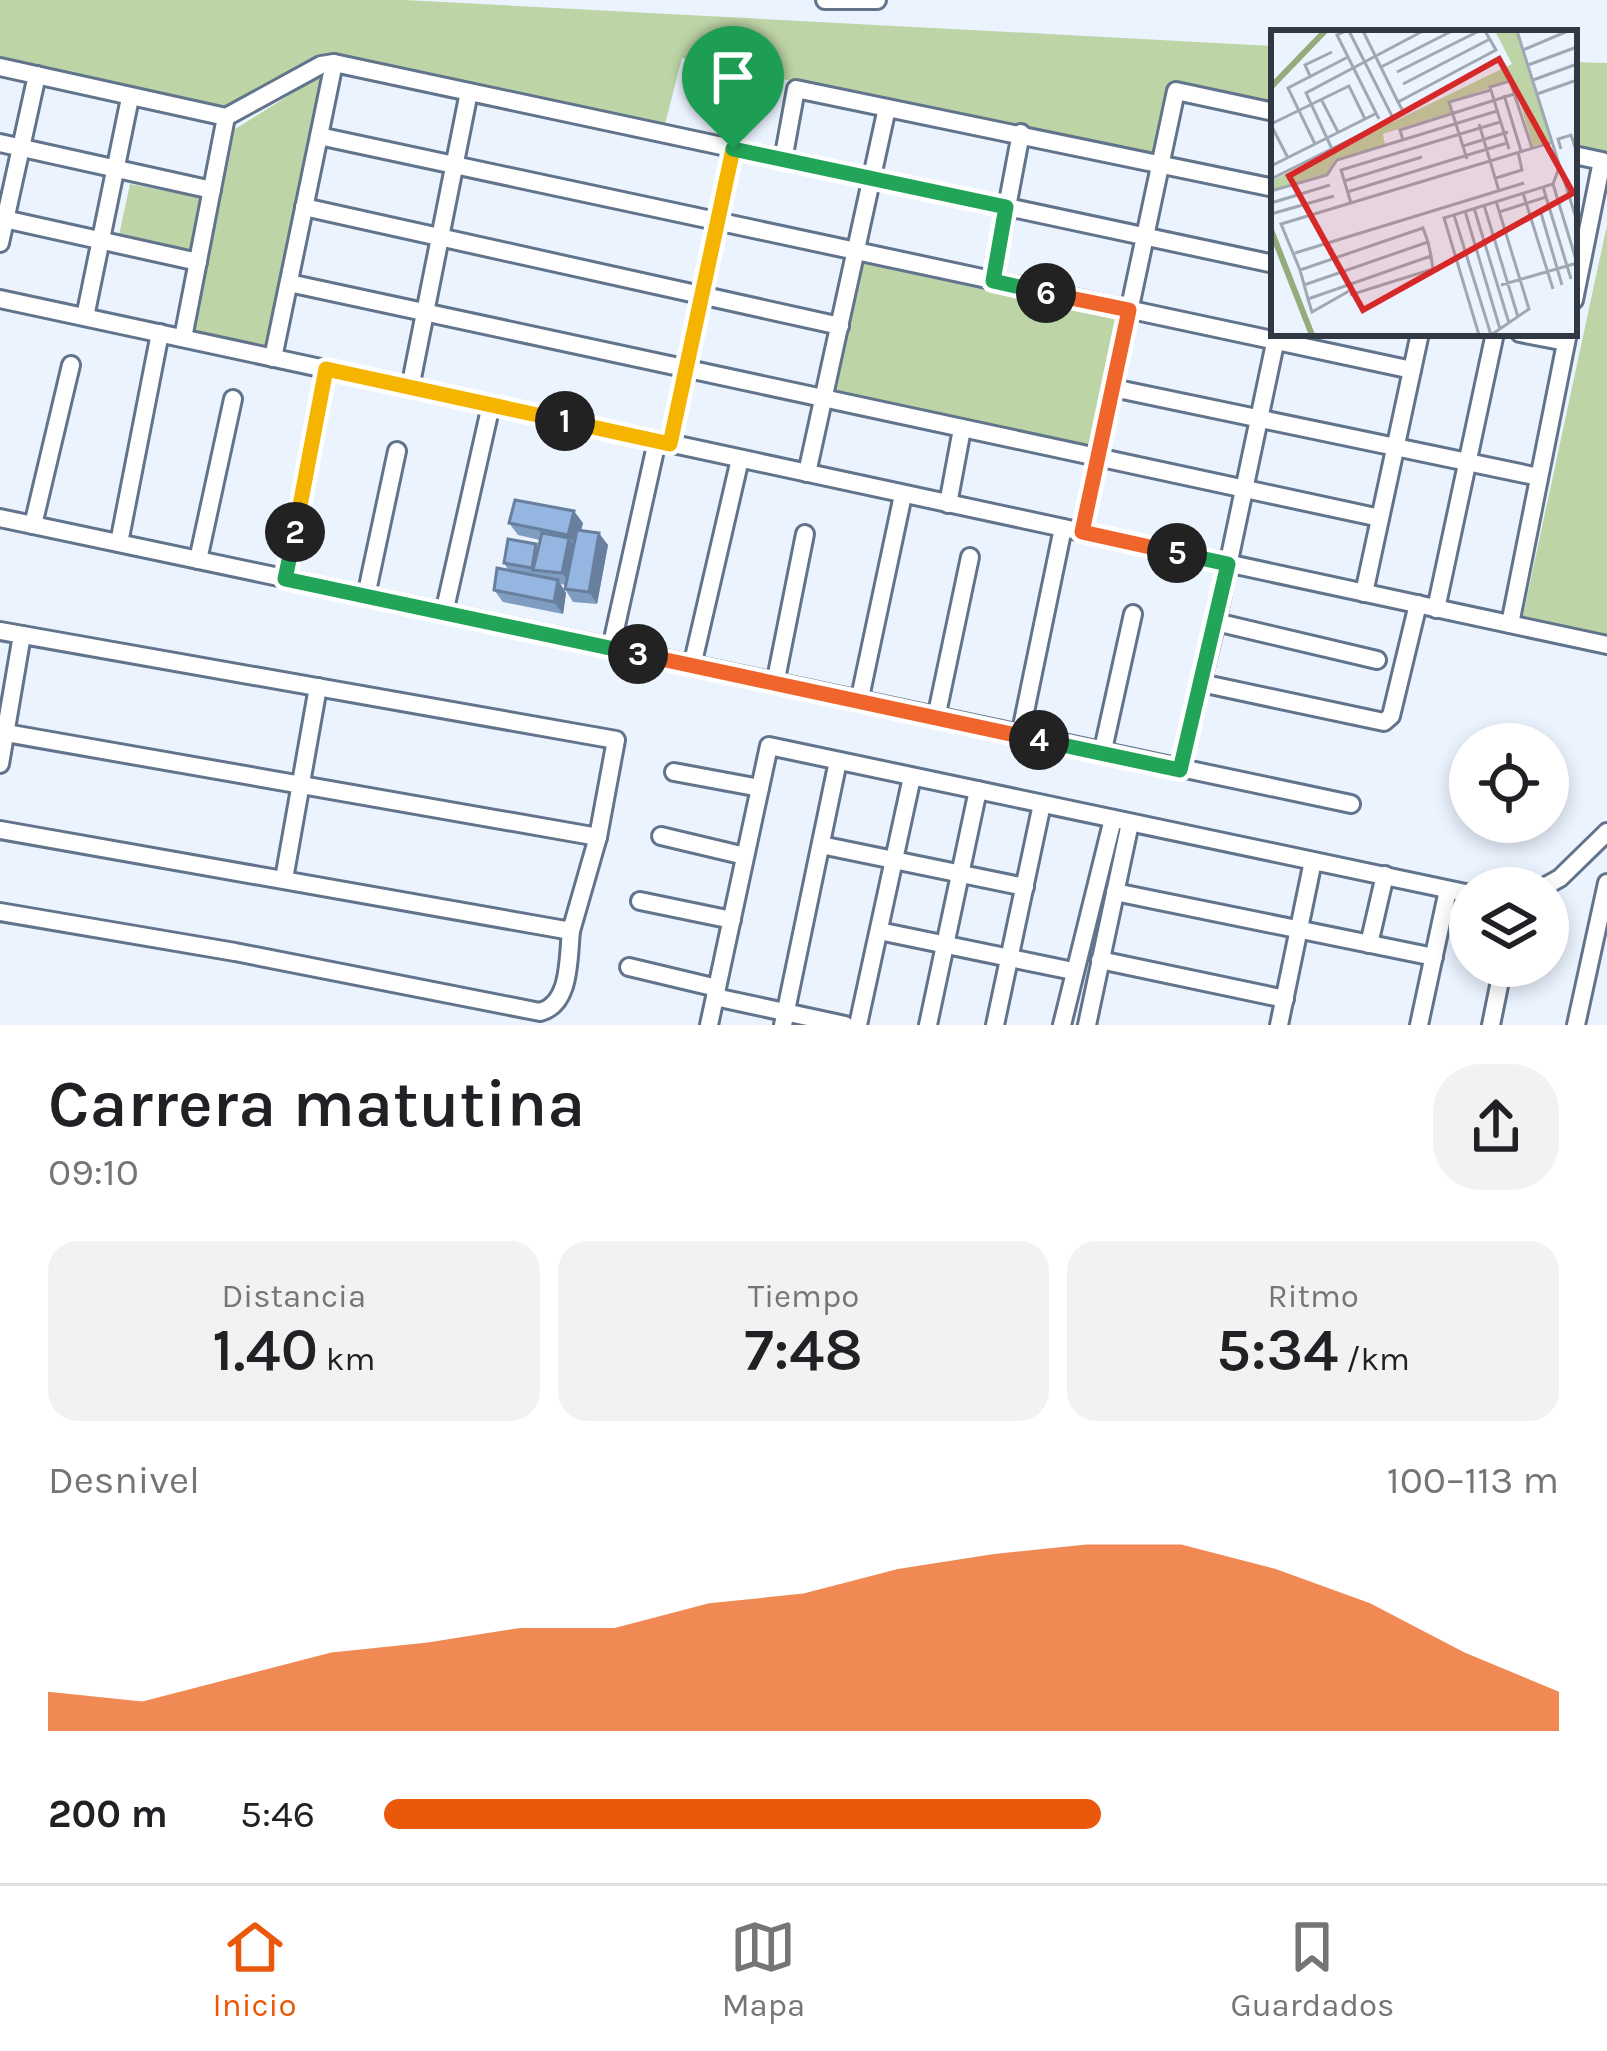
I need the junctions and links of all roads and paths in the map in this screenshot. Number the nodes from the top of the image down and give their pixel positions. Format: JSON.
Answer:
{"nodes":[{"id":1,"x":825,"y":0,"type":"edge"},
{"id":2,"x":877,"y":0,"type":"edge"},
{"id":3,"x":334,"y":63,"type":"junction"},
{"id":4,"x":0,"y":67,"type":"edge"},
{"id":5,"x":37,"y":75,"type":"junction"},
{"id":6,"x":469,"y":92,"type":"junction"},
{"id":7,"x":130,"y":98,"type":"junction"},
{"id":8,"x":887,"y":108,"type":"junction"},
{"id":9,"x":1271,"y":111,"type":"edge"},
{"id":10,"x":226,"y":117,"type":"junction"},
{"id":11,"x":1021,"y":133,"type":"junction"},
{"id":12,"x":319,"y":136,"type":"junction"},
{"id":13,"x":0,"y":143,"type":"edge"},
{"id":14,"x":21,"y":148,"type":"junction"},
{"id":15,"x":733,"y":149,"type":"junction"},
{"id":16,"x":1577,"y":156,"type":"edge"},
{"id":17,"x":783,"y":160,"type":"junction"},
{"id":18,"x":1160,"y":164,"type":"junction"},
{"id":19,"x":455,"y":165,"type":"junction"},
{"id":20,"x":116,"y":168,"type":"junction"},
{"id":21,"x":873,"y":178,"type":"junction"},
{"id":22,"x":1271,"y":187,"type":"edge"},
{"id":23,"x":212,"y":190,"type":"junction"},
{"id":24,"x":1006,"y":207,"type":"junction"},
{"id":25,"x":304,"y":208,"type":"junction"},
{"id":26,"x":3,"y":218,"type":"edge"},
{"id":27,"x":717,"y":222,"type":"junction"},
{"id":28,"x":1145,"y":236,"type":"junction"},
{"id":29,"x":440,"y":237,"type":"junction"},
{"id":30,"x":101,"y":240,"type":"junction"},
{"id":31,"x":0,"y":243,"type":"edge"},
{"id":32,"x":856,"y":252,"type":"junction"},
{"id":33,"x":1579,"y":252,"type":"edge"},
{"id":34,"x":198,"y":262,"type":"junction"},
{"id":35,"x":1271,"y":263,"type":"edge"},
{"id":36,"x":993,"y":281,"type":"junction"},
{"id":37,"x":289,"y":283,"type":"junction"},
{"id":38,"x":701,"y":295,"type":"junction"},
{"id":39,"x":0,"y":299,"type":"edge"},
{"id":40,"x":1129,"y":310,"type":"junction"},
{"id":41,"x":424,"y":312,"type":"junction"},
{"id":42,"x":86,"y":317,"type":"junction"},
{"id":43,"x":839,"y":326,"type":"junction"},
{"id":44,"x":160,"y":333,"type":"junction"},
{"id":45,"x":1419,"y":336,"type":"edge"},
{"id":46,"x":1494,"y":336,"type":"edge"},
{"id":47,"x":183,"y":338,"type":"junction"},
{"id":48,"x":1276,"y":338,"type":"edge"},
{"id":49,"x":1567,"y":338,"type":"edge"},
{"id":50,"x":274,"y":358,"type":"junction"},
{"id":51,"x":71,"y":365,"type":"dead end"},
{"id":52,"x":326,"y":369,"type":"junction"},
{"id":53,"x":686,"y":369,"type":"junction"},
{"id":54,"x":1412,"y":370,"type":"junction"},
{"id":55,"x":410,"y":388,"type":"junction"},
{"id":56,"x":1113,"y":388,"type":"junction"},
{"id":57,"x":233,"y":399,"type":"dead end"},
{"id":58,"x":823,"y":399,"type":"junction"},
{"id":59,"x":491,"y":405,"type":"junction"},
{"id":60,"x":1259,"y":418,"type":"junction"},
{"id":61,"x":962,"y":429,"type":"junction"},
{"id":62,"x":663,"y":443,"type":"junction"},
{"id":63,"x":1395,"y":448,"type":"junction"},
{"id":64,"x":398,"y":451,"type":"dead end"},
{"id":65,"x":1098,"y":458,"type":"junction"},
{"id":66,"x":740,"y":459,"type":"junction"},
{"id":67,"x":1468,"y":463,"type":"junction"},
{"id":68,"x":807,"y":473,"type":"junction"},
{"id":69,"x":1539,"y":477,"type":"junction"},
{"id":70,"x":1244,"y":488,"type":"junction"},
{"id":71,"x":904,"y":495,"type":"junction"},
{"id":72,"x":948,"y":504,"type":"junction"},
{"id":73,"x":0,"y":518,"type":"edge"},
{"id":74,"x":1380,"y":518,"type":"junction"},
{"id":75,"x":33,"y":525,"type":"junction"},
{"id":76,"x":1063,"y":529,"type":"junction"},
{"id":77,"x":1082,"y":532,"type":"junction"},
{"id":78,"x":805,"y":534,"type":"dead end"},
{"id":79,"x":119,"y":543,"type":"junction"},
{"id":80,"x":970,"y":557,"type":"dead end"},
{"id":81,"x":197,"y":560,"type":"junction"},
{"id":82,"x":1228,"y":564,"type":"junction"},
{"id":83,"x":285,"y":579,"type":"junction"},
{"id":84,"x":1364,"y":593,"type":"junction"},
{"id":85,"x":366,"y":596,"type":"junction"},
{"id":86,"x":1427,"y":606,"type":"junction"},
{"id":87,"x":444,"y":613,"type":"junction"},
{"id":88,"x":1132,"y":614,"type":"dead end"},
{"id":89,"x":1216,"y":622,"type":"junction"},
{"id":90,"x":1510,"y":624,"type":"junction"},
{"id":91,"x":0,"y":631,"type":"edge"},
{"id":92,"x":22,"y":635,"type":"junction"},
{"id":93,"x":1607,"y":645,"type":"edge"},
{"id":94,"x":610,"y":649,"type":"junction"},
{"id":95,"x":1377,"y":660,"type":"dead end"},
{"id":96,"x":692,"y":666,"type":"junction"},
{"id":97,"x":775,"y":683,"type":"junction"},
{"id":98,"x":1201,"y":683,"type":"junction"},
{"id":99,"x":318,"y":688,"type":"junction"},
{"id":100,"x":859,"y":702,"type":"junction"},
{"id":101,"x":936,"y":718,"type":"junction"},
{"id":102,"x":3,"y":732,"type":"edge"},
{"id":103,"x":1020,"y":736,"type":"junction"},
{"id":104,"x":1102,"y":754,"type":"junction"},
{"id":105,"x":838,"y":761,"type":"junction"},
{"id":106,"x":0,"y":764,"type":"edge"},
{"id":107,"x":1180,"y":770,"type":"junction"},
{"id":108,"x":674,"y":772,"type":"dead end"},
{"id":109,"x":912,"y":776,"type":"junction"},
{"id":110,"x":298,"y":786,"type":"junction"},
{"id":111,"x":760,"y":788,"type":"junction"},
{"id":112,"x":978,"y":790,"type":"junction"},
{"id":113,"x":1351,"y":803,"type":"dead end"},
{"id":114,"x":1042,"y":804,"type":"junction"},
{"id":115,"x":1122,"y":821,"type":"junction"},
{"id":116,"x":0,"y":830,"type":"edge"},
{"id":117,"x":1607,"y":832,"type":"edge"},
{"id":118,"x":661,"y":836,"type":"dead end"},
{"id":119,"x":598,"y":837,"type":"junction"},
{"id":120,"x":821,"y":845,"type":"junction"},
{"id":121,"x":745,"y":856,"type":"junction"},
{"id":122,"x":894,"y":860,"type":"junction"},
{"id":123,"x":1313,"y":861,"type":"junction"},
{"id":124,"x":1569,"y":868,"type":"edge"},
{"id":125,"x":960,"y":873,"type":"junction"},
{"id":126,"x":1385,"y":875,"type":"junction"},
{"id":127,"x":284,"y":879,"type":"junction"},
{"id":128,"x":1607,"y":883,"type":"edge"},
{"id":129,"x":1024,"y":887,"type":"junction"},
{"id":130,"x":1448,"y":890,"type":"joint"},
{"id":131,"x":1114,"y":892,"type":"junction"},
{"id":132,"x":640,"y":901,"type":"dead end"},
{"id":133,"x":0,"y":912,"type":"edge"},
{"id":134,"x":732,"y":920,"type":"junction"},
{"id":135,"x":1603,"y":920,"type":"edge"},
{"id":136,"x":1299,"y":930,"type":"junction"},
{"id":137,"x":571,"y":931,"type":"junction"},
{"id":138,"x":879,"y":931,"type":"junction"},
{"id":139,"x":1369,"y":944,"type":"junction"},
{"id":140,"x":945,"y":945,"type":"junction"},
{"id":141,"x":1433,"y":957,"type":"junction"},
{"id":142,"x":1009,"y":958,"type":"junction"},
{"id":143,"x":1100,"y":960,"type":"junction"},
{"id":144,"x":629,"y":967,"type":"dead end"},
{"id":145,"x":1073,"y":971,"type":"junction"},
{"id":146,"x":1499,"y":987,"type":"edge"},
{"id":147,"x":716,"y":993,"type":"junction"},
{"id":148,"x":1285,"y":998,"type":"junction"},
{"id":149,"x":784,"y":1019,"type":"edge"},
{"id":150,"x":1283,"y":1024,"type":"edge"},
{"id":151,"x":709,"y":1025,"type":"edge"},
{"id":152,"x":845,"y":1025,"type":"edge"},
{"id":153,"x":858,"y":1025,"type":"edge"},
{"id":154,"x":928,"y":1025,"type":"edge"},
{"id":155,"x":995,"y":1025,"type":"edge"},
{"id":156,"x":1062,"y":1025,"type":"edge"},
{"id":157,"x":1087,"y":1025,"type":"edge"},
{"id":158,"x":1419,"y":1025,"type":"edge"},
{"id":159,"x":1491,"y":1025,"type":"edge"},
{"id":160,"x":1576,"y":1025,"type":"edge"}],
"edges":[{"from":1,"to":2,"type":"street"},
{"from":3,"to":6,"type":"street"},
{"from":3,"to":10,"type":"street"},
{"from":3,"to":12,"type":"street"},
{"from":4,"to":5,"type":"street"},
{"from":5,"to":7,"type":"street"},
{"from":5,"to":14,"type":"street"},
{"from":6,"to":15,"type":"street"},
{"from":6,"to":19,"type":"street"},
{"from":7,"to":10,"type":"street"},
{"from":7,"to":20,"type":"street"},
{"from":8,"to":11,"type":"street"},
{"from":8,"to":17,"type":"street"},
{"from":8,"to":21,"type":"street"},
{"from":9,"to":18,"type":"street"},
{"from":10,"to":23,"type":"street"},
{"from":11,"to":18,"type":"street"},
{"from":11,"to":24,"type":"street"},
{"from":12,"to":19,"type":"street"},
{"from":12,"to":25,"type":"street"},
{"from":13,"to":14,"type":"street"},
{"from":14,"to":20,"type":"street"},
{"from":14,"to":26,"type":"street"},
{"from":15,"to":17,"type":"street"},
{"from":15,"to":27,"type":"street"},
{"from":16,"to":33,"type":"street"},
{"from":17,"to":21,"type":"street"},
{"from":18,"to":22,"type":"street"},
{"from":18,"to":28,"type":"street"},
{"from":19,"to":27,"type":"street"},
{"from":19,"to":29,"type":"street"},
{"from":20,"to":23,"type":"street"},
{"from":20,"to":30,"type":"street"},
{"from":21,"to":24,"type":"street"},
{"from":21,"to":32,"type":"street"},
{"from":23,"to":34,"type":"street"},
{"from":24,"to":28,"type":"street"},
{"from":24,"to":36,"type":"street"},
{"from":25,"to":29,"type":"street"},
{"from":25,"to":37,"type":"street"},
{"from":26,"to":30,"type":"street"},
{"from":26,"to":31,"type":"street"},
{"from":27,"to":32,"type":"street"},
{"from":27,"to":38,"type":"street"},
{"from":28,"to":35,"type":"street"},
{"from":28,"to":40,"type":"street"},
{"from":29,"to":38,"type":"street"},
{"from":29,"to":41,"type":"street"},
{"from":30,"to":34,"type":"street"},
{"from":30,"to":42,"type":"street"},
{"from":32,"to":36,"type":"street"},
{"from":32,"to":43,"type":"street"},
{"from":34,"to":47,"type":"street"},
{"from":36,"to":40,"type":"street"},
{"from":37,"to":41,"type":"street"},
{"from":37,"to":50,"type":"street"},
{"from":38,"to":43,"type":"street"},
{"from":38,"to":53,"type":"street"},
{"from":39,"to":42,"type":"street"},
{"from":40,"to":48,"type":"street"},
{"from":40,"to":56,"type":"street"},
{"from":41,"to":53,"type":"street"},
{"from":41,"to":55,"type":"street"},
{"from":42,"to":44,"type":"street"},
{"from":43,"to":58,"type":"street"},
{"from":44,"to":47,"type":"street"},
{"from":44,"to":79,"type":"street"},
{"from":45,"to":54,"type":"street"},
{"from":46,"to":67,"type":"street"},
{"from":47,"to":50,"type":"street"},
{"from":48,"to":54,"type":"street"},
{"from":48,"to":60,"type":"street"},
{"from":49,"to":69,"type":"street"},
{"from":50,"to":52,"type":"street"},
{"from":51,"to":75,"type":"street"},
{"from":52,"to":55,"type":"street"},
{"from":52,"to":83,"type":"street"},
{"from":53,"to":58,"type":"street"},
{"from":53,"to":62,"type":"street"},
{"from":54,"to":63,"type":"street"},
{"from":55,"to":59,"type":"street"},
{"from":56,"to":60,"type":"street"},
{"from":56,"to":65,"type":"street"},
{"from":57,"to":81,"type":"street"},
{"from":58,"to":61,"type":"street"},
{"from":58,"to":68,"type":"street"},
{"from":59,"to":62,"type":"street"},
{"from":59,"to":87,"type":"street"},
{"from":60,"to":63,"type":"street"},
{"from":60,"to":70,"type":"street"},
{"from":61,"to":65,"type":"street"},
{"from":61,"to":72,"type":"street"},
{"from":62,"to":66,"type":"street"},
{"from":62,"to":94,"type":"street"},
{"from":63,"to":67,"type":"street"},
{"from":63,"to":74,"type":"street"},
{"from":64,"to":85,"type":"street"},
{"from":65,"to":70,"type":"street"},
{"from":65,"to":77,"type":"street"},
{"from":66,"to":68,"type":"street"},
{"from":66,"to":96,"type":"street"},
{"from":67,"to":69,"type":"street"},
{"from":67,"to":86,"type":"street"},
{"from":68,"to":71,"type":"street"},
{"from":69,"to":90,"type":"street"},
{"from":70,"to":74,"type":"street"},
{"from":70,"to":82,"type":"street"},
{"from":71,"to":72,"type":"street"},
{"from":71,"to":100,"type":"street"},
{"from":72,"to":76,"type":"street"},
{"from":73,"to":75,"type":"street"},
{"from":74,"to":84,"type":"street"},
{"from":75,"to":79,"type":"street"},
{"from":76,"to":77,"type":"street"},
{"from":76,"to":103,"type":"street"},
{"from":77,"to":82,"type":"street"},
{"from":78,"to":97,"type":"street"},
{"from":79,"to":81,"type":"street"},
{"from":80,"to":101,"type":"street"},
{"from":81,"to":83,"type":"street"},
{"from":82,"to":84,"type":"street"},
{"from":82,"to":89,"type":"street"},
{"from":83,"to":85,"type":"street"},
{"from":84,"to":86,"type":"street"},
{"from":85,"to":87,"type":"street"},
{"from":86,"to":90,"type":"street"},
{"from":86,"to":98,"type":"street"},
{"from":87,"to":94,"type":"street"},
{"from":88,"to":104,"type":"street"},
{"from":89,"to":95,"type":"street"},
{"from":89,"to":98,"type":"street"},
{"from":90,"to":93,"type":"street"},
{"from":91,"to":92,"type":"street"},
{"from":92,"to":99,"type":"street"},
{"from":92,"to":102,"type":"street"},
{"from":94,"to":96,"type":"street"},
{"from":96,"to":97,"type":"street"},
{"from":97,"to":100,"type":"street"},
{"from":98,"to":107,"type":"street"},
{"from":99,"to":110,"type":"street"},
{"from":99,"to":119,"type":"street"},
{"from":100,"to":101,"type":"street"},
{"from":101,"to":103,"type":"street"},
{"from":102,"to":106,"type":"street"},
{"from":102,"to":110,"type":"street"},
{"from":103,"to":104,"type":"street"},
{"from":104,"to":107,"type":"street"},
{"from":105,"to":109,"type":"street"},
{"from":105,"to":111,"type":"street"},
{"from":105,"to":120,"type":"street"},
{"from":107,"to":113,"type":"street"},
{"from":108,"to":111,"type":"street"},
{"from":109,"to":112,"type":"street"},
{"from":109,"to":122,"type":"street"},
{"from":110,"to":119,"type":"street"},
{"from":110,"to":127,"type":"street"},
{"from":111,"to":121,"type":"street"},
{"from":112,"to":114,"type":"street"},
{"from":112,"to":125,"type":"street"},
{"from":114,"to":115,"type":"street"},
{"from":114,"to":129,"type":"street"},
{"from":115,"to":123,"type":"street"},
{"from":115,"to":131,"type":"street"},
{"from":115,"to":145,"type":"street"},
{"from":116,"to":127,"type":"street"},
{"from":117,"to":124,"type":"street"},
{"from":118,"to":121,"type":"street"},
{"from":119,"to":137,"type":"street"},
{"from":120,"to":122,"type":"street"},
{"from":120,"to":149,"type":"street"},
{"from":121,"to":134,"type":"street"},
{"from":122,"to":125,"type":"street"},
{"from":122,"to":138,"type":"street"},
{"from":123,"to":126,"type":"street"},
{"from":123,"to":136,"type":"street"},
{"from":125,"to":129,"type":"street"},
{"from":125,"to":140,"type":"street"},
{"from":126,"to":130,"type":"street"},
{"from":126,"to":139,"type":"street"},
{"from":127,"to":137,"type":"street"},
{"from":128,"to":135,"type":"street"},
{"from":129,"to":142,"type":"street"},
{"from":130,"to":141,"type":"street"},
{"from":131,"to":136,"type":"street"},
{"from":131,"to":143,"type":"street"},
{"from":132,"to":134,"type":"street"},
{"from":133,"to":137,"type":"street"},
{"from":134,"to":147,"type":"street"},
{"from":135,"to":160,"type":"street"},
{"from":136,"to":139,"type":"street"},
{"from":136,"to":148,"type":"street"},
{"from":138,"to":140,"type":"street"},
{"from":138,"to":153,"type":"street"},
{"from":139,"to":141,"type":"street"},
{"from":140,"to":142,"type":"street"},
{"from":140,"to":154,"type":"street"},
{"from":141,"to":158,"type":"street"},
{"from":142,"to":145,"type":"street"},
{"from":142,"to":155,"type":"street"},
{"from":143,"to":148,"type":"street"},
{"from":143,"to":157,"type":"street"},
{"from":144,"to":147,"type":"street"},
{"from":145,"to":156,"type":"street"},
{"from":146,"to":159,"type":"street"},
{"from":147,"to":149,"type":"street"},
{"from":147,"to":151,"type":"street"},
{"from":148,"to":150,"type":"street"},
{"from":149,"to":152,"type":"street"}]}
